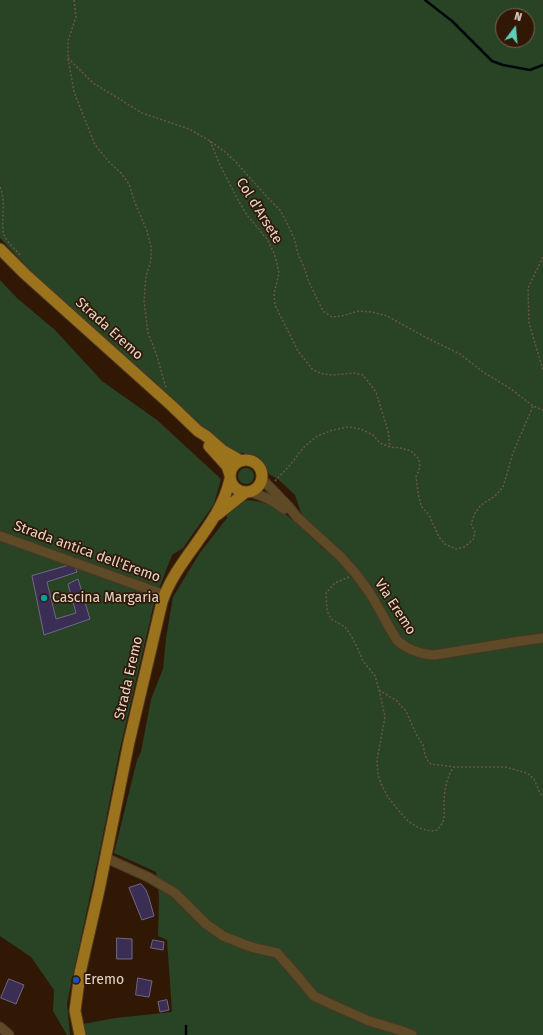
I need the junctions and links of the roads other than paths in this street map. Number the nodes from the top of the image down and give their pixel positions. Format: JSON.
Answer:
{"nodes":[{"id":1,"x":0,"y":249,"type":"edge"},
{"id":2,"x":198,"y":432,"type":"junction"},
{"id":3,"x":241,"y":461,"type":"junction"},
{"id":4,"x":230,"y":477,"type":"junction"},
{"id":5,"x":262,"y":478,"type":"junction"},
{"id":6,"x":248,"y":492,"type":"junction"},
{"id":7,"x":297,"y":517,"type":"junction"},
{"id":8,"x":213,"y":518,"type":"junction"},
{"id":9,"x":0,"y":536,"type":"edge"},
{"id":10,"x":165,"y":595,"type":"junction"},
{"id":11,"x":543,"y":638,"type":"edge"},
{"id":12,"x":106,"y":858,"type":"junction"},
{"id":13,"x":0,"y":1027,"type":"edge"},
{"id":14,"x":9,"y":1035,"type":"edge"},
{"id":15,"x":80,"y":1035,"type":"edge"},
{"id":16,"x":412,"y":1035,"type":"edge"}],
"edges":[{"from":1,"to":2,"type":"main road","name":"Strada Eremo"},
{"from":2,"to":3,"type":"main road","name":"Strada Eremo"},
{"from":2,"to":4,"type":"main road","name":"Strada Eremo"},
{"from":3,"to":4,"type":"main road"},
{"from":3,"to":5,"type":"main road"},
{"from":4,"to":6,"type":"main road"},
{"from":4,"to":8,"type":"main road","name":"Strada Eremo"},
{"from":5,"to":6,"type":"main road"},
{"from":5,"to":7,"type":"street","name":"Via Eremo"},
{"from":6,"to":7,"type":"street","name":"Via Eremo"},
{"from":6,"to":8,"type":"main road","name":"Strada Eremo"},
{"from":7,"to":11,"type":"street","name":"Via Eremo"},
{"from":8,"to":10,"type":"main road","name":"Strada Eremo"},
{"from":9,"to":10,"type":"street","name":"Strada antica dell'Eremo"},
{"from":10,"to":12,"type":"main road","name":"Strada Eremo"},
{"from":12,"to":15,"type":"main road","name":"Strada Eremo"},
{"from":12,"to":16,"type":"street"},
{"from":13,"to":14,"type":"street"}]}
